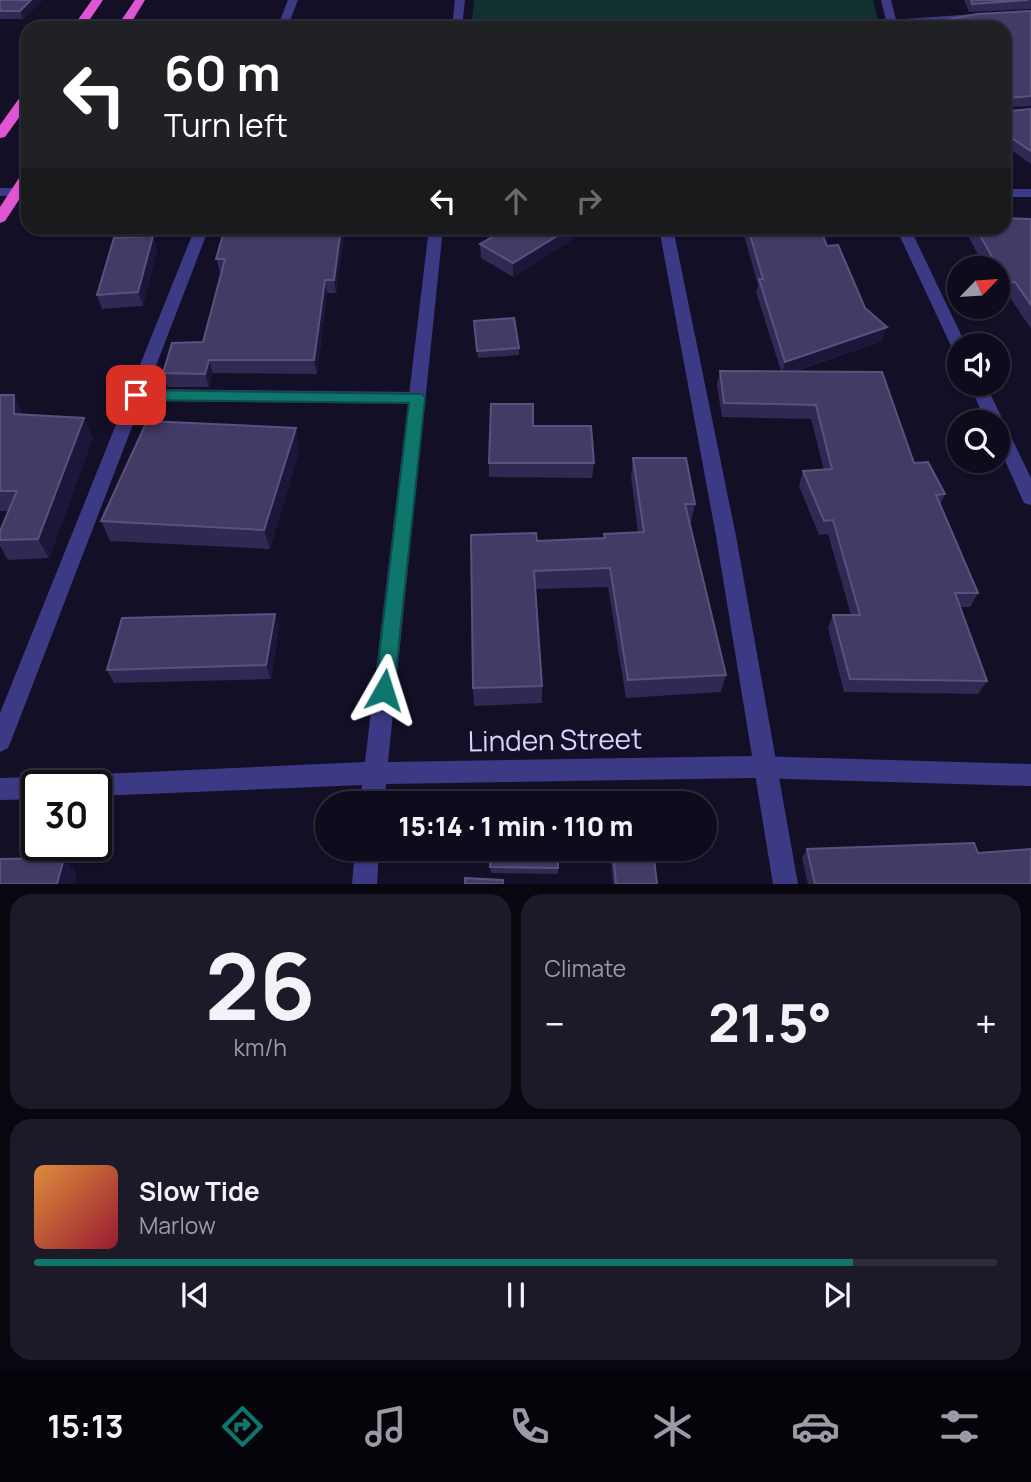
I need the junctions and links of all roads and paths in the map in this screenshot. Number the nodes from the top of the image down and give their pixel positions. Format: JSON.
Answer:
{"nodes":[{"id":1,"x":98,"y":0,"type":"edge"},
{"id":2,"x":141,"y":0,"type":"edge"},
{"id":3,"x":293,"y":0,"type":"edge"},
{"id":4,"x":460,"y":0,"type":"edge"},
{"id":5,"x":886,"y":0,"type":"edge"},
{"id":6,"x":986,"y":17,"type":"edge"},
{"id":7,"x":83,"y":21,"type":"edge"},
{"id":8,"x":127,"y":21,"type":"edge"},
{"id":9,"x":285,"y":21,"type":"edge"},
{"id":10,"x":458,"y":21,"type":"edge"},
{"id":11,"x":891,"y":21,"type":"edge"},
{"id":12,"x":944,"y":21,"type":"edge"},
{"id":13,"x":21,"y":106,"type":"edge"},
{"id":14,"x":0,"y":134,"type":"edge"},
{"id":15,"x":0,"y":192,"type":"edge"},
{"id":16,"x":21,"y":192,"type":"edge"},
{"id":17,"x":21,"y":193,"type":"edge"},
{"id":18,"x":1011,"y":193,"type":"edge"},
{"id":19,"x":1031,"y":193,"type":"edge"},
{"id":20,"x":0,"y":218,"type":"edge"},
{"id":21,"x":199,"y":235,"type":"edge"},
{"id":22,"x":435,"y":235,"type":"edge"},
{"id":23,"x":667,"y":235,"type":"edge"},
{"id":24,"x":906,"y":235,"type":"edge"},
{"id":25,"x":953,"y":333,"type":"edge"},
{"id":26,"x":136,"y":395,"type":"junction"},
{"id":27,"x":417,"y":398,"type":"junction"},
{"id":28,"x":1010,"y":453,"type":"edge"},
{"id":29,"x":1031,"y":498,"type":"edge"},
{"id":30,"x":0,"y":741,"type":"edge"},
{"id":31,"x":764,"y":767,"type":"junction"},
{"id":32,"x":375,"y":773,"type":"junction"},
{"id":33,"x":1031,"y":775,"type":"edge"},
{"id":34,"x":112,"y":785,"type":"edge"},
{"id":35,"x":21,"y":788,"type":"edge"},
{"id":36,"x":0,"y":789,"type":"edge"},
{"id":37,"x":373,"y":791,"type":"edge"},
{"id":38,"x":367,"y":861,"type":"edge"},
{"id":39,"x":364,"y":884,"type":"edge"},
{"id":40,"x":786,"y":884,"type":"edge"}],
"edges":[{"from":1,"to":7,"type":"highway"},
{"from":2,"to":8,"type":"highway"},
{"from":3,"to":9,"type":"street"},
{"from":4,"to":10,"type":"street"},
{"from":5,"to":11,"type":"street"},
{"from":6,"to":12,"type":"street"},
{"from":13,"to":14,"type":"highway"},
{"from":15,"to":16,"type":"street"},
{"from":17,"to":20,"type":"highway"},
{"from":18,"to":19,"type":"street"},
{"from":21,"to":26,"type":"street"},
{"from":22,"to":27,"type":"street"},
{"from":23,"to":31,"type":"street"},
{"from":24,"to":25,"type":"street"},
{"from":26,"to":27,"type":"street"},
{"from":26,"to":30,"type":"street"},
{"from":27,"to":32,"type":"street"},
{"from":28,"to":29,"type":"street"},
{"from":31,"to":32,"type":"street","name":"Linden Street"},
{"from":31,"to":33,"type":"street","name":"Linden Street"},
{"from":31,"to":40,"type":"street"},
{"from":32,"to":34,"type":"street","name":"Linden Street"},
{"from":32,"to":37,"type":"street"},
{"from":35,"to":36,"type":"street"},
{"from":38,"to":39,"type":"street"}]}
